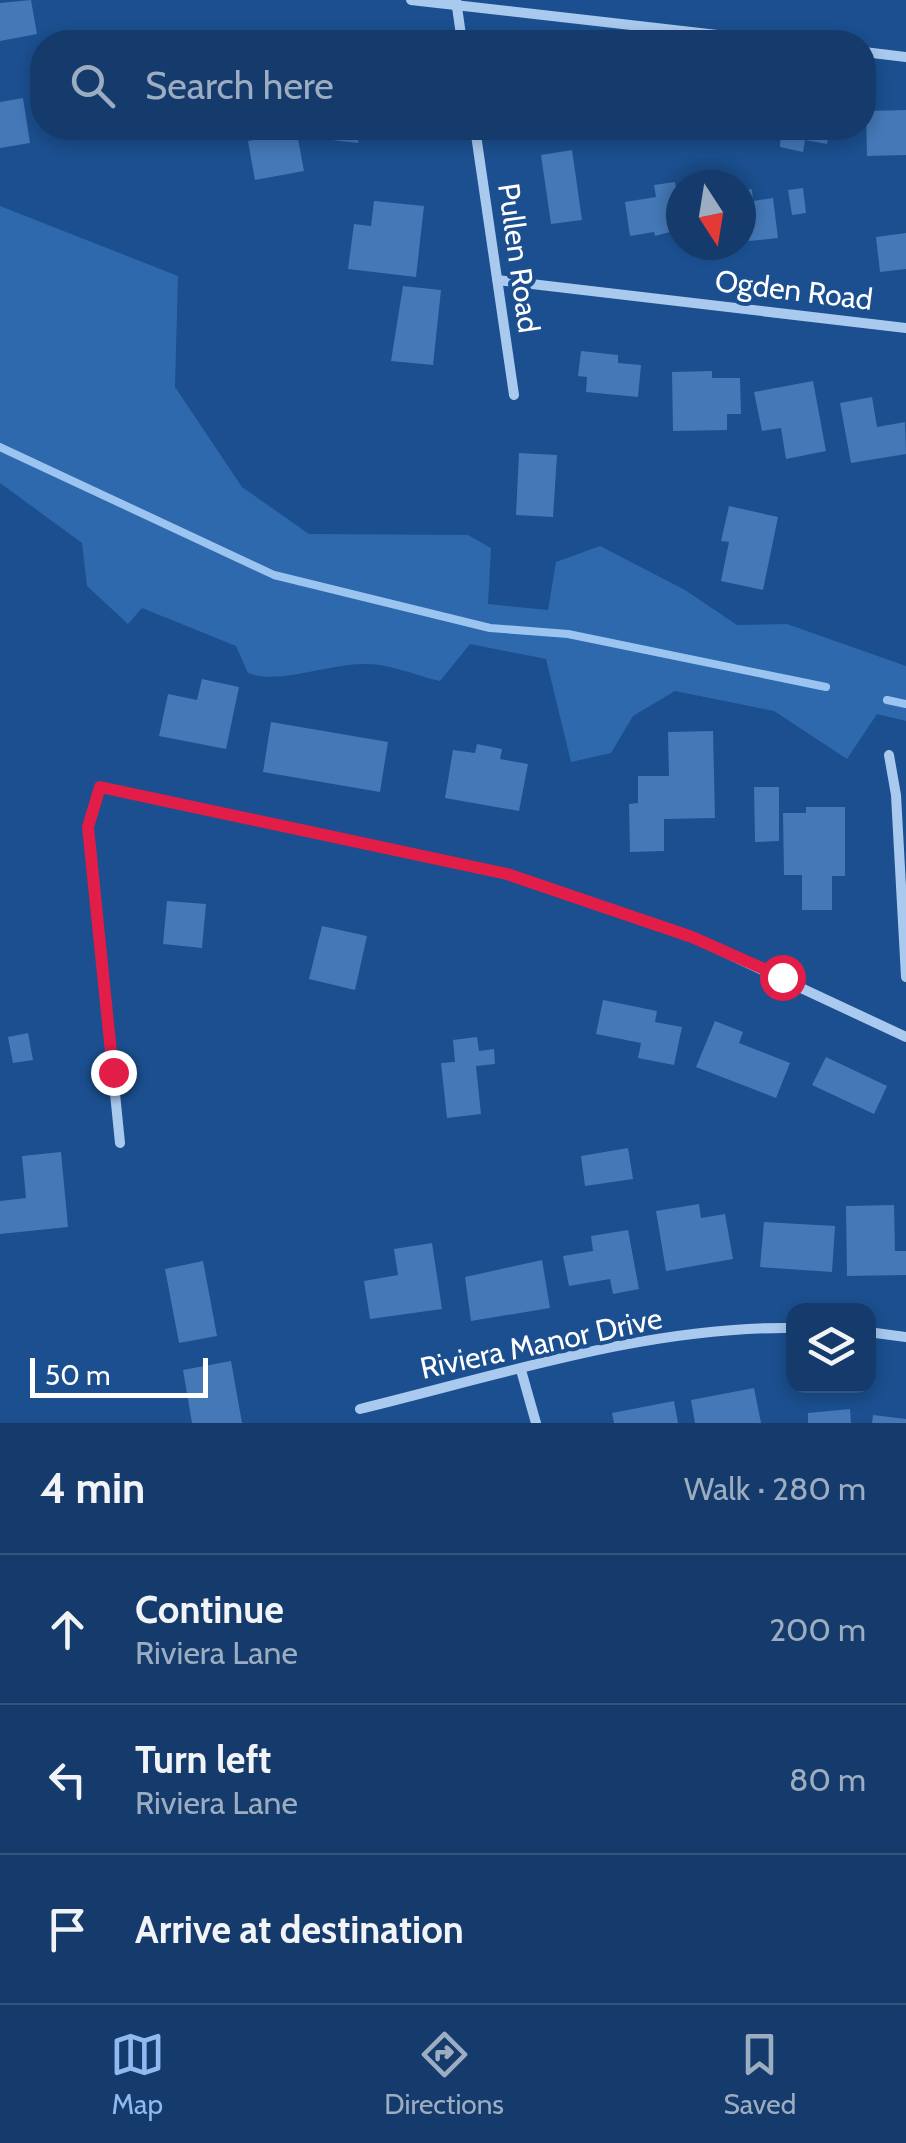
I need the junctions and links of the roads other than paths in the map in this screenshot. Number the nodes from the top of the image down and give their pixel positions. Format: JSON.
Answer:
{"nodes":[{"id":1,"x":411,"y":0,"type":"edge"},
{"id":2,"x":457,"y":3,"type":"edge"},
{"id":3,"x":460,"y":30,"type":"edge"},
{"id":4,"x":680,"y":30,"type":"edge"},
{"id":5,"x":876,"y":53,"type":"edge"},
{"id":6,"x":906,"y":57,"type":"edge"},
{"id":7,"x":476,"y":140,"type":"edge"},
{"id":8,"x":497,"y":280,"type":"junction"},
{"id":9,"x":906,"y":328,"type":"edge"},
{"id":10,"x":514,"y":395,"type":"dead end"},
{"id":11,"x":889,"y":755,"type":"dead end"},
{"id":12,"x":906,"y":978,"type":"edge"},
{"id":13,"x":906,"y":1037,"type":"edge"},
{"id":14,"x":120,"y":1143,"type":"dead end"},
{"id":15,"x":786,"y":1328,"type":"edge"},
{"id":16,"x":876,"y":1333,"type":"edge"},
{"id":17,"x":906,"y":1337,"type":"edge"},
{"id":18,"x":522,"y":1370,"type":"junction"},
{"id":19,"x":360,"y":1410,"type":"dead end"},
{"id":20,"x":536,"y":1423,"type":"edge"}],
"edges":[{"from":1,"to":2,"type":"street"},
{"from":2,"to":3,"type":"street"},
{"from":2,"to":4,"type":"street"},
{"from":5,"to":6,"type":"street"},
{"from":7,"to":8,"type":"street","name":"Pullen Road"},
{"from":8,"to":9,"type":"street","name":"Ogden Road"},
{"from":8,"to":10,"type":"street","name":"Pullen Road"},
{"from":11,"to":12,"type":"street"},
{"from":13,"to":14,"type":"street"},
{"from":15,"to":18,"type":"street","name":"Riviera Manor Drive"},
{"from":16,"to":17,"type":"street"},
{"from":18,"to":19,"type":"street","name":"Riviera Manor Drive"},
{"from":18,"to":20,"type":"street"}]}
